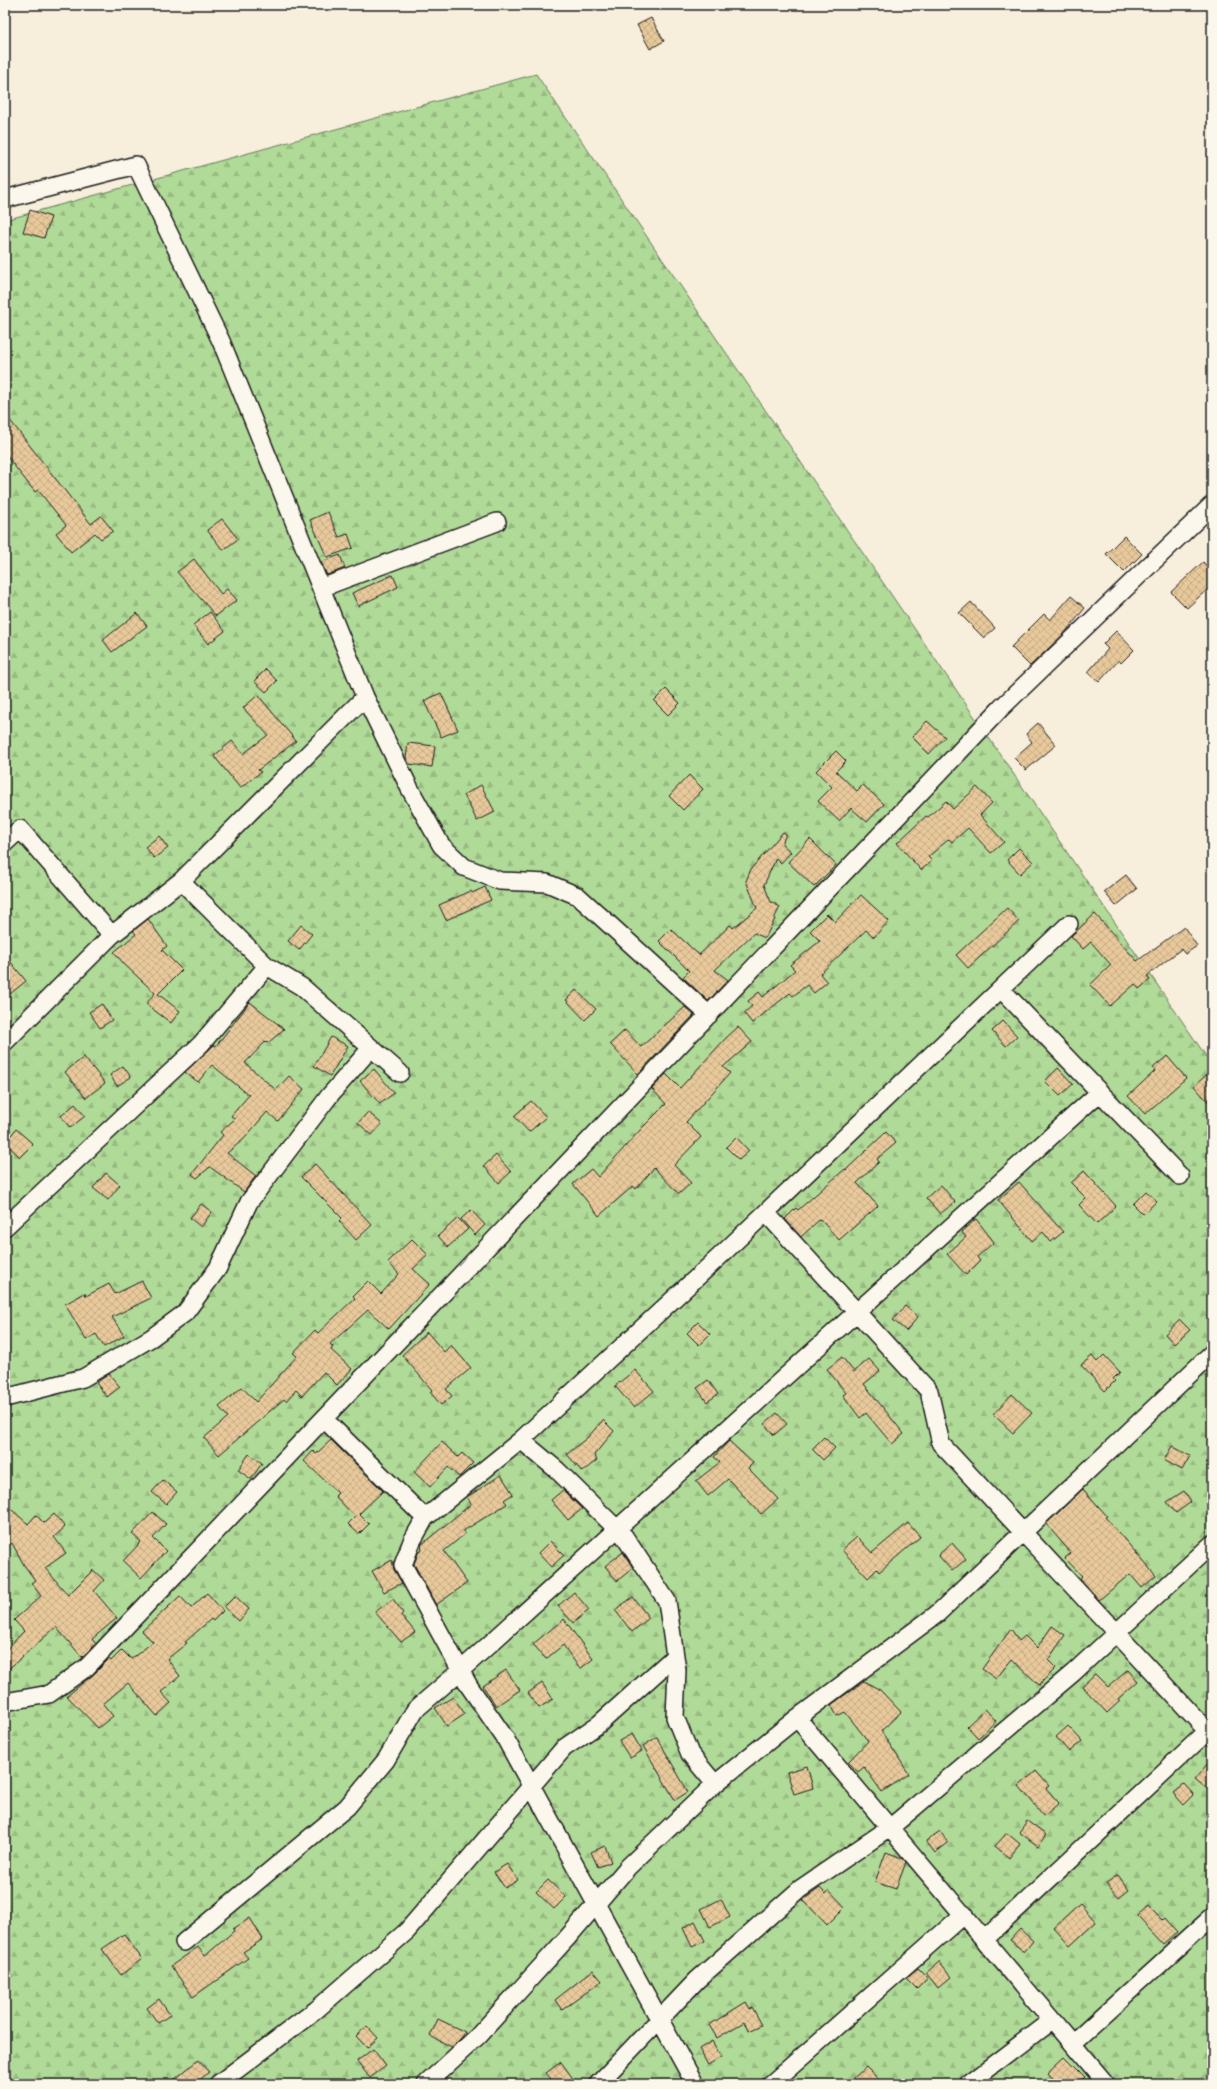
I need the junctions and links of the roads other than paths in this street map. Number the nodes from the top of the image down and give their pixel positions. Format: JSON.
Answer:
{"nodes":[{"id":1,"x":5,"y":199,"type":"edge"},
{"id":2,"x":1212,"y":505,"type":"edge"},
{"id":3,"x":497,"y":522,"type":"dead end"},
{"id":4,"x":321,"y":588,"type":"junction"},
{"id":5,"x":365,"y":697,"type":"junction"},
{"id":6,"x":5,"y":843,"type":"edge"},
{"id":7,"x":181,"y":881,"type":"junction"},
{"id":8,"x":1069,"y":924,"type":"dead end"},
{"id":9,"x":112,"y":935,"type":"junction"},
{"id":10,"x":267,"y":966,"type":"junction"},
{"id":11,"x":1001,"y":989,"type":"junction"},
{"id":12,"x":709,"y":1015,"type":"junction"},
{"id":13,"x":5,"y":1042,"type":"edge"},
{"id":14,"x":371,"y":1048,"type":"junction"},
{"id":15,"x":400,"y":1073,"type":"dead end"},
{"id":16,"x":1100,"y":1092,"type":"junction"},
{"id":17,"x":1180,"y":1176,"type":"dead end"},
{"id":18,"x":766,"y":1213,"type":"junction"},
{"id":19,"x":5,"y":1227,"type":"edge"},
{"id":20,"x":857,"y":1312,"type":"junction"},
{"id":21,"x":1212,"y":1353,"type":"edge"},
{"id":22,"x":5,"y":1398,"type":"edge"},
{"id":23,"x":324,"y":1419,"type":"junction"},
{"id":24,"x":521,"y":1440,"type":"junction"},
{"id":25,"x":425,"y":1518,"type":"junction"},
{"id":26,"x":617,"y":1529,"type":"junction"},
{"id":27,"x":1023,"y":1532,"type":"junction"},
{"id":28,"x":1212,"y":1544,"type":"edge"},
{"id":29,"x":1116,"y":1633,"type":"junction"},
{"id":30,"x":675,"y":1656,"type":"junction"},
{"id":31,"x":460,"y":1671,"type":"junction"},
{"id":32,"x":5,"y":1702,"type":"edge"},
{"id":33,"x":798,"y":1718,"type":"junction"},
{"id":34,"x":1210,"y":1732,"type":"edge"},
{"id":35,"x":715,"y":1784,"type":"junction"},
{"id":36,"x":531,"y":1785,"type":"junction"},
{"id":37,"x":891,"y":1827,"type":"junction"},
{"id":38,"x":596,"y":1904,"type":"junction"},
{"id":39,"x":964,"y":1914,"type":"junction"},
{"id":40,"x":1212,"y":1917,"type":"edge"},
{"id":41,"x":985,"y":1939,"type":"junction"},
{"id":42,"x":184,"y":1942,"type":"dead end"},
{"id":43,"x":660,"y":2018,"type":"junction"},
{"id":44,"x":1052,"y":2020,"type":"junction"},
{"id":45,"x":1072,"y":2044,"type":"junction"},
{"id":46,"x":218,"y":2084,"type":"edge"},
{"id":47,"x":426,"y":2084,"type":"edge"},
{"id":48,"x":598,"y":2084,"type":"edge"},
{"id":49,"x":695,"y":2084,"type":"edge"},
{"id":50,"x":771,"y":2084,"type":"edge"},
{"id":51,"x":968,"y":2084,"type":"edge"},
{"id":52,"x":1106,"y":2084,"type":"edge"}],
"edges":[{"from":1,"to":4,"type":"street"},
{"from":2,"to":12,"type":"street"},
{"from":3,"to":4,"type":"street"},
{"from":4,"to":5,"type":"street"},
{"from":5,"to":7,"type":"street"},
{"from":5,"to":12,"type":"street"},
{"from":6,"to":9,"type":"street"},
{"from":7,"to":9,"type":"street"},
{"from":7,"to":10,"type":"street"},
{"from":8,"to":11,"type":"street"},
{"from":9,"to":13,"type":"street"},
{"from":10,"to":14,"type":"street"},
{"from":10,"to":19,"type":"street"},
{"from":11,"to":16,"type":"street"},
{"from":11,"to":18,"type":"street"},
{"from":12,"to":23,"type":"street"},
{"from":14,"to":15,"type":"street"},
{"from":14,"to":22,"type":"street"},
{"from":16,"to":17,"type":"street"},
{"from":16,"to":20,"type":"street"},
{"from":18,"to":20,"type":"street"},
{"from":18,"to":24,"type":"street"},
{"from":20,"to":26,"type":"street"},
{"from":20,"to":27,"type":"street"},
{"from":21,"to":27,"type":"street"},
{"from":23,"to":25,"type":"street"},
{"from":23,"to":32,"type":"street"},
{"from":24,"to":25,"type":"street"},
{"from":24,"to":26,"type":"street"},
{"from":25,"to":31,"type":"street"},
{"from":26,"to":30,"type":"street"},
{"from":26,"to":31,"type":"street"},
{"from":27,"to":29,"type":"street"},
{"from":27,"to":33,"type":"street"},
{"from":28,"to":29,"type":"street"},
{"from":29,"to":34,"type":"street"},
{"from":29,"to":37,"type":"street"},
{"from":30,"to":35,"type":"street"},
{"from":30,"to":36,"type":"street"},
{"from":31,"to":36,"type":"street"},
{"from":31,"to":42,"type":"street"},
{"from":33,"to":35,"type":"street"},
{"from":33,"to":37,"type":"street"},
{"from":34,"to":41,"type":"street"},
{"from":35,"to":38,"type":"street"},
{"from":36,"to":38,"type":"street"},
{"from":36,"to":46,"type":"street"},
{"from":37,"to":39,"type":"street"},
{"from":37,"to":43,"type":"street"},
{"from":38,"to":43,"type":"street"},
{"from":38,"to":47,"type":"street"},
{"from":39,"to":41,"type":"street"},
{"from":39,"to":50,"type":"street"},
{"from":40,"to":45,"type":"street"},
{"from":41,"to":44,"type":"street"},
{"from":43,"to":48,"type":"street"},
{"from":43,"to":49,"type":"street"},
{"from":44,"to":45,"type":"street"},
{"from":44,"to":51,"type":"street"},
{"from":45,"to":52,"type":"street"}]}
